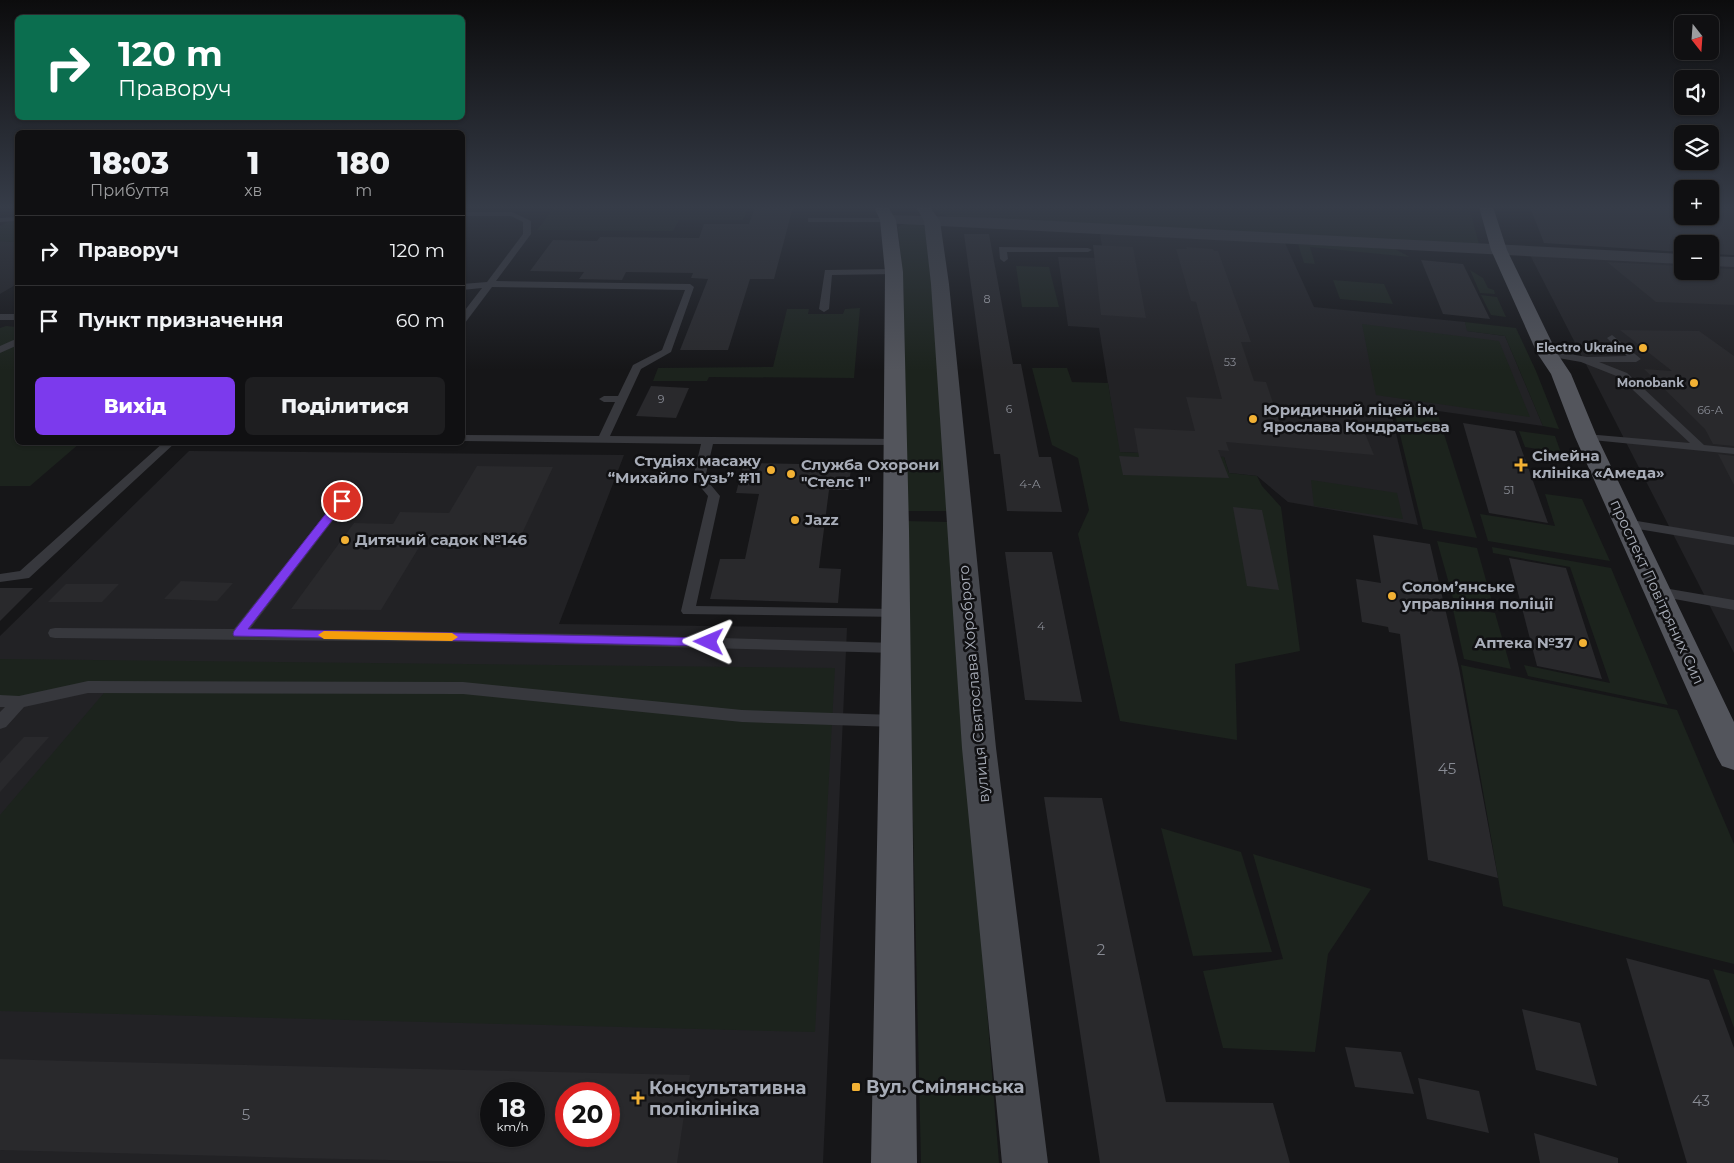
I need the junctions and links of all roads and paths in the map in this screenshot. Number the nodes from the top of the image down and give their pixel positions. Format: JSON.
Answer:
{"nodes":[{"id":1,"x":507,"y":261,"type":"edge"},
{"id":2,"x":892,"y":261,"type":"edge"},
{"id":3,"x":936,"y":261,"type":"edge"},
{"id":4,"x":1504,"y":261,"type":"edge"},
{"id":5,"x":894,"y":272,"type":"junction"},
{"id":6,"x":491,"y":284,"type":"junction"},
{"id":7,"x":465,"y":287,"type":"edge"},
{"id":8,"x":824,"y":309,"type":"dead end"},
{"id":9,"x":465,"y":317,"type":"edge"},
{"id":10,"x":1612,"y":338,"type":"dead end"},
{"id":11,"x":15,"y":342,"type":"edge"},
{"id":12,"x":0,"y":350,"type":"edge"},
{"id":13,"x":1547,"y":353,"type":"junction"},
{"id":14,"x":1583,"y":359,"type":"junction"},
{"id":15,"x":604,"y":399,"type":"dead end"},
{"id":16,"x":622,"y":399,"type":"junction"},
{"id":17,"x":1586,"y":437,"type":"junction"},
{"id":18,"x":465,"y":438,"type":"edge"},
{"id":19,"x":603,"y":439,"type":"junction"},
{"id":20,"x":708,"y":440,"type":"junction"},
{"id":21,"x":896,"y":442,"type":"junction"},
{"id":22,"x":168,"y":445,"type":"edge"},
{"id":23,"x":1701,"y":448,"type":"junction"},
{"id":24,"x":1734,"y":451,"type":"edge"},
{"id":25,"x":342,"y":501,"type":"dead end"},
{"id":26,"x":1625,"y":522,"type":"junction"},
{"id":27,"x":1734,"y":541,"type":"edge"},
{"id":28,"x":0,"y":578,"type":"edge"},
{"id":29,"x":1658,"y":592,"type":"junction"},
{"id":30,"x":1734,"y":606,"type":"edge"},
{"id":31,"x":896,"y":614,"type":"junction"},
{"id":32,"x":55,"y":634,"type":"dead end"},
{"id":33,"x":239,"y":634,"type":"junction"},
{"id":34,"x":896,"y":648,"type":"junction"},
{"id":35,"x":0,"y":701,"type":"edge"},
{"id":36,"x":19,"y":702,"type":"junction"},
{"id":37,"x":896,"y":721,"type":"junction"},
{"id":38,"x":0,"y":723,"type":"edge"},
{"id":39,"x":1734,"y":755,"type":"edge"},
{"id":40,"x":894,"y":1163,"type":"edge"},
{"id":41,"x":1025,"y":1163,"type":"edge"}],
"edges":[{"from":1,"to":6,"type":"lane"},
{"from":2,"to":5,"type":"main road"},
{"from":3,"to":41,"type":"street","name":"вулиця Святослава Хороброго"},
{"from":4,"to":13,"type":"main road","name":"проспект Повітряних Сил"},
{"from":5,"to":8,"type":"lane"},
{"from":5,"to":21,"type":"main road"},
{"from":6,"to":7,"type":"lane"},
{"from":6,"to":9,"type":"lane"},
{"from":6,"to":16,"type":"lane"},
{"from":10,"to":14,"type":"lane"},
{"from":11,"to":12,"type":"lane"},
{"from":13,"to":14,"type":"lane"},
{"from":13,"to":17,"type":"main road","name":"проспект Повітряних Сил"},
{"from":14,"to":23,"type":"lane"},
{"from":15,"to":16,"type":"lane"},
{"from":16,"to":19,"type":"lane"},
{"from":17,"to":23,"type":"lane"},
{"from":17,"to":26,"type":"main road","name":"проспект Повітряних Сил"},
{"from":18,"to":19,"type":"lane"},
{"from":19,"to":20,"type":"lane"},
{"from":20,"to":21,"type":"lane"},
{"from":20,"to":31,"type":"lane"},
{"from":21,"to":31,"type":"main road"},
{"from":22,"to":28,"type":"lane"},
{"from":23,"to":24,"type":"lane"},
{"from":25,"to":33,"type":"lane"},
{"from":26,"to":27,"type":"lane"},
{"from":26,"to":29,"type":"main road","name":"проспект Повітряних Сил"},
{"from":29,"to":30,"type":"lane"},
{"from":29,"to":39,"type":"main road","name":"проспект Повітряних Сил"},
{"from":31,"to":34,"type":"main road"},
{"from":32,"to":33,"type":"lane"},
{"from":33,"to":34,"type":"lane"},
{"from":34,"to":37,"type":"main road"},
{"from":35,"to":36,"type":"lane"},
{"from":36,"to":37,"type":"lane"},
{"from":36,"to":38,"type":"lane"},
{"from":37,"to":40,"type":"main road"}]}
